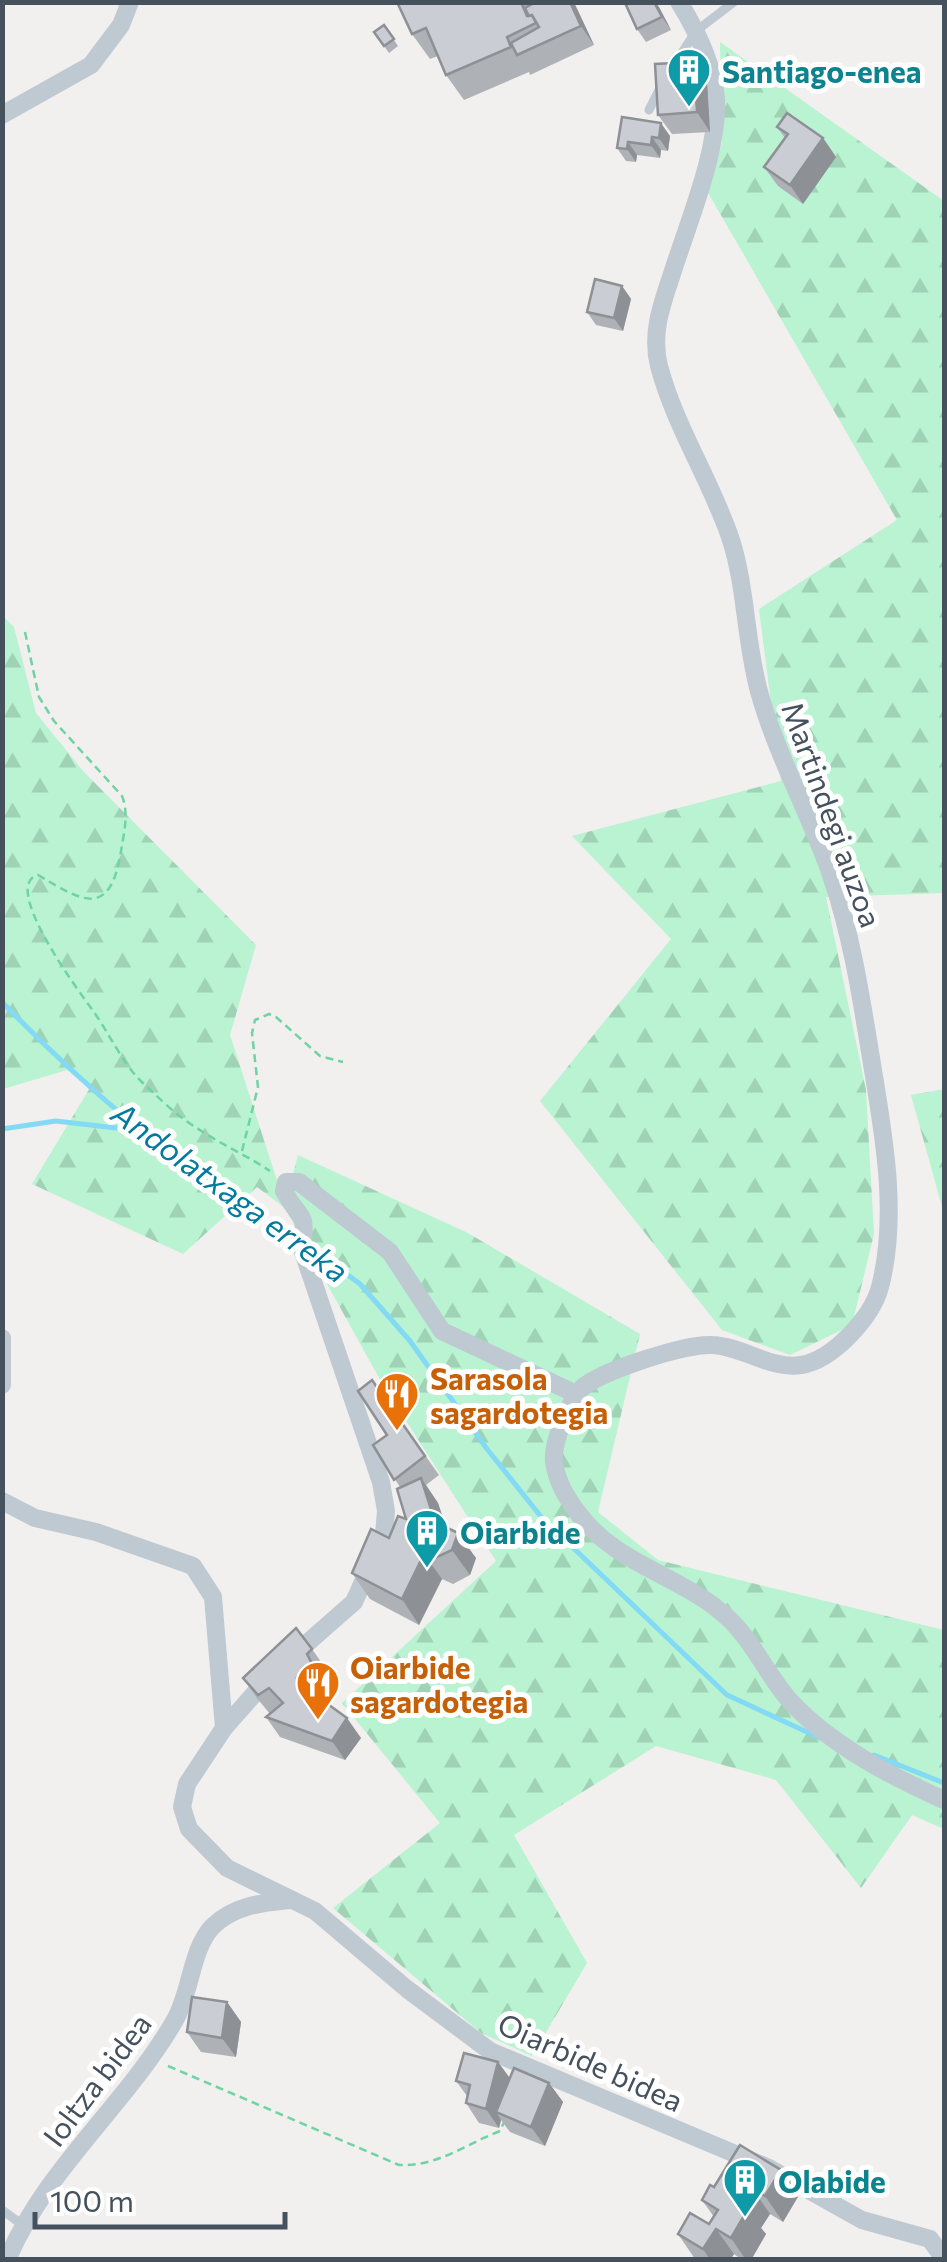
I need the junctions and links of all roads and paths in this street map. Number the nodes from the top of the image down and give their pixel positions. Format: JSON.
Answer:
{"nodes":[{"id":1,"x":130,"y":2,"type":"edge"},
{"id":2,"x":678,"y":2,"type":"edge"},
{"id":3,"x":734,"y":2,"type":"edge"},
{"id":4,"x":696,"y":31,"type":"junction"},
{"id":5,"x":649,"y":110,"type":"dead end"},
{"id":6,"x":2,"y":116,"type":"edge"},
{"id":7,"x":25,"y":632,"type":"dead end"},
{"id":8,"x":20,"y":885,"type":"dead end"},
{"id":9,"x":53,"y":964,"type":"dead end"},
{"id":10,"x":343,"y":1062,"type":"dead end"},
{"id":11,"x":242,"y":1153,"type":"junction"},
{"id":12,"x":286,"y":1182,"type":"junction"},
{"id":13,"x":2,"y":1338,"type":"edge"},
{"id":14,"x":2,"y":1385,"type":"edge"},
{"id":15,"x":576,"y":1394,"type":"junction"},
{"id":16,"x":2,"y":1501,"type":"edge"},
{"id":17,"x":224,"y":1728,"type":"junction"},
{"id":18,"x":944,"y":1800,"type":"edge"},
{"id":19,"x":291,"y":1900,"type":"junction"},
{"id":20,"x":150,"y":2058,"type":"junction"},
{"id":21,"x":507,"y":2115,"type":"edge"},
{"id":22,"x":2,"y":2210,"type":"edge"},
{"id":23,"x":24,"y":2226,"type":"junction"},
{"id":24,"x":944,"y":2258,"type":"edge"},
{"id":25,"x":7,"y":2260,"type":"edge"}],
"edges":[{"from":1,"to":6,"type":"street"},
{"from":2,"to":4,"type":"street","name":"Martindegi auzoa"},
{"from":3,"to":4,"type":"lane"},
{"from":4,"to":5,"type":"lane"},
{"from":4,"to":15,"type":"street","name":"Martindegi auzoa"},
{"from":7,"to":8,"type":"path"},
{"from":9,"to":11,"type":"path"},
{"from":10,"to":11,"type":"path"},
{"from":11,"to":12,"type":"path"},
{"from":12,"to":15,"type":"street"},
{"from":12,"to":17,"type":"street","name":"Oiarbide bidea"},
{"from":13,"to":14,"type":"street"},
{"from":15,"to":18,"type":"street"},
{"from":16,"to":17,"type":"street"},
{"from":17,"to":19,"type":"street","name":"Oiarbide bidea"},
{"from":19,"to":20,"type":"street","name":"Ioltza bidea"},
{"from":19,"to":24,"type":"street","name":"Oiarbide bidea"},
{"from":20,"to":21,"type":"path"},
{"from":20,"to":23,"type":"street","name":"Ioltza bidea"},
{"from":22,"to":23,"type":"lane"},
{"from":23,"to":25,"type":"street","name":"Ioltza bidea"}]}
